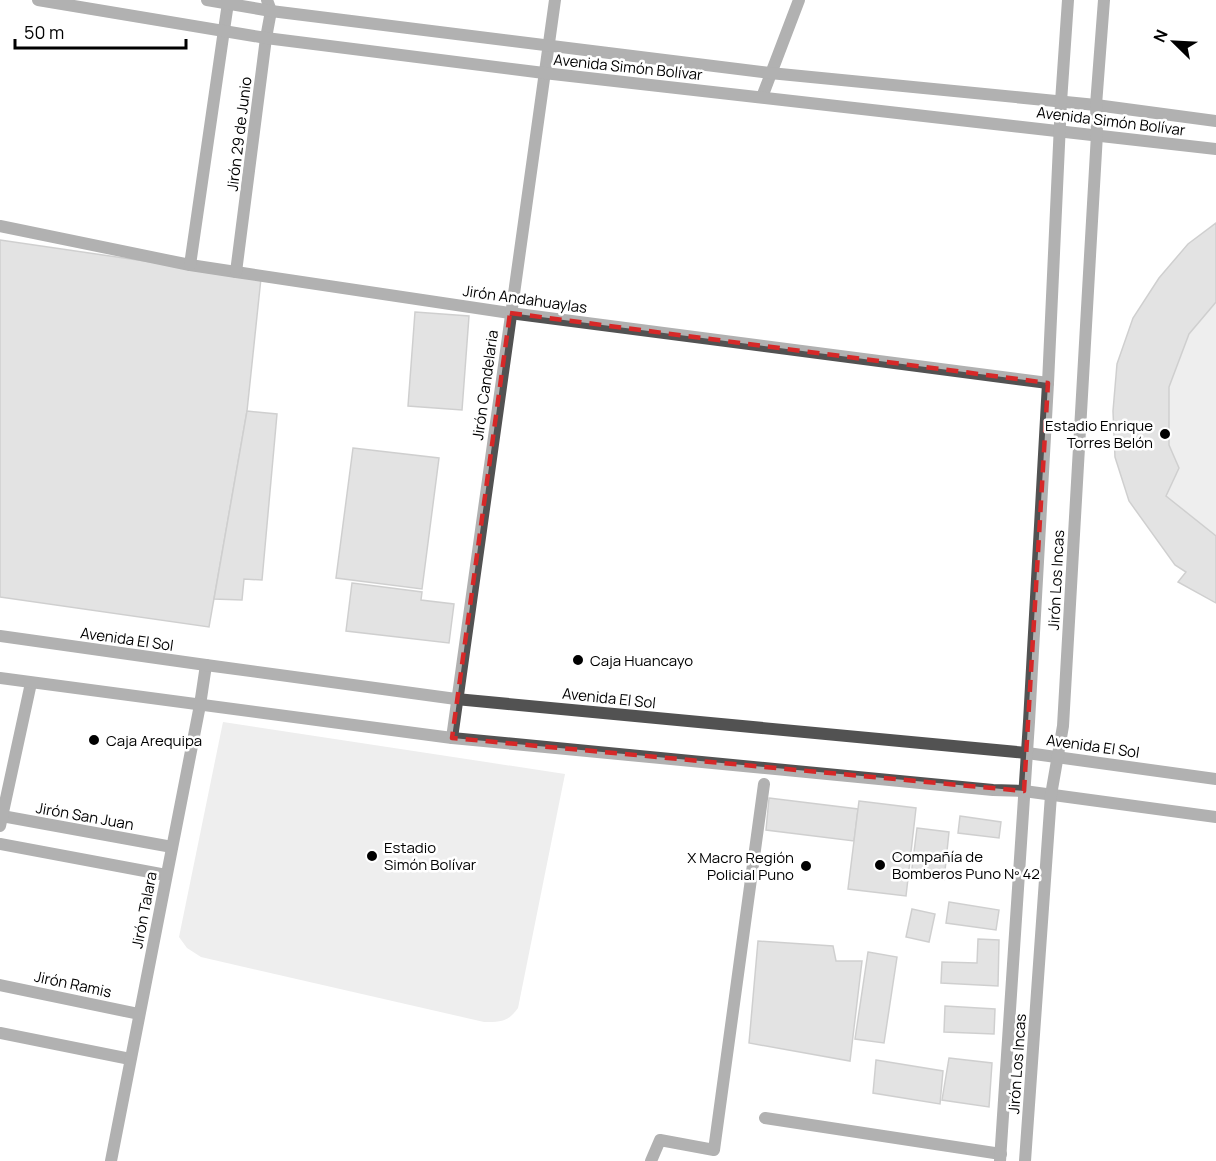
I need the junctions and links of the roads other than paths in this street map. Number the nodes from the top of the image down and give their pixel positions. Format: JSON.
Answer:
{"nodes":[{"id":1,"x":38,"y":0,"type":"edge"},
{"id":2,"x":207,"y":0,"type":"edge"},
{"id":3,"x":555,"y":0,"type":"edge"},
{"id":4,"x":799,"y":0,"type":"edge"},
{"id":5,"x":1068,"y":0,"type":"edge"},
{"id":6,"x":1104,"y":0,"type":"edge"},
{"id":7,"x":229,"y":2,"type":"edge"},
{"id":8,"x":269,"y":5,"type":"edge"},
{"id":9,"x":224,"y":30,"type":"junction"},
{"id":10,"x":266,"y":38,"type":"junction"},
{"id":11,"x":548,"y":46,"type":"junction"},
{"id":12,"x":544,"y":73,"type":"junction"},
{"id":13,"x":770,"y":73,"type":"junction"},
{"id":14,"x":762,"y":97,"type":"junction"},
{"id":15,"x":1061,"y":102,"type":"junction"},
{"id":16,"x":1096,"y":105,"type":"junction"},
{"id":17,"x":1216,"y":121,"type":"edge"},
{"id":18,"x":1060,"y":130,"type":"junction"},
{"id":19,"x":1097,"y":134,"type":"junction"},
{"id":20,"x":1216,"y":149,"type":"edge"},
{"id":21,"x":0,"y":226,"type":"edge"},
{"id":22,"x":190,"y":265,"type":"junction"},
{"id":23,"x":236,"y":272,"type":"junction"},
{"id":24,"x":510,"y":313,"type":"junction"},
{"id":25,"x":1048,"y":383,"type":"junction"},
{"id":26,"x":0,"y":636,"type":"edge"},
{"id":27,"x":207,"y":665,"type":"junction"},
{"id":28,"x":0,"y":678,"type":"edge"},
{"id":29,"x":31,"y":683,"type":"junction"},
{"id":30,"x":456,"y":699,"type":"junction"},
{"id":31,"x":200,"y":705,"type":"junction"},
{"id":32,"x":452,"y":738,"type":"junction"},
{"id":33,"x":1027,"y":753,"type":"junction"},
{"id":34,"x":1059,"y":757,"type":"junction"},
{"id":35,"x":1216,"y":778,"type":"edge"},
{"id":36,"x":764,"y":784,"type":"dead end"},
{"id":37,"x":1024,"y":791,"type":"junction"},
{"id":38,"x":1052,"y":795,"type":"junction"},
{"id":39,"x":1216,"y":817,"type":"edge"},
{"id":40,"x":1,"y":821,"type":"edge"},
{"id":41,"x":0,"y":844,"type":"edge"},
{"id":42,"x":172,"y":847,"type":"junction"},
{"id":43,"x":166,"y":875,"type":"junction"},
{"id":44,"x":0,"y":985,"type":"edge"},
{"id":45,"x":139,"y":1014,"type":"junction"},
{"id":46,"x":0,"y":1033,"type":"edge"},
{"id":47,"x":130,"y":1059,"type":"junction"},
{"id":48,"x":765,"y":1118,"type":"dead end"},
{"id":49,"x":1000,"y":1158,"type":"edge"},
{"id":50,"x":111,"y":1161,"type":"edge"},
{"id":51,"x":651,"y":1161,"type":"edge"},
{"id":52,"x":1025,"y":1161,"type":"edge"}],
"edges":[{"from":1,"to":9,"type":"street","name":"Avenida Simón Bolívar"},
{"from":2,"to":7,"type":"street","name":"Avenida Simón Bolívar"},
{"from":3,"to":11,"type":"street","name":"Jirón Candelaria"},
{"from":4,"to":13,"type":"street"},
{"from":5,"to":15,"type":"street","name":"Jirón Los Incas"},
{"from":6,"to":16,"type":"street","name":"Jirón Los Incas"},
{"from":7,"to":8,"type":"street","name":"Avenida Simón Bolívar"},
{"from":7,"to":9,"type":"street","name":"Jirón 29 de Junio"},
{"from":8,"to":10,"type":"street","name":"Jirón 29 de Junio"},
{"from":8,"to":11,"type":"street","name":"Avenida Simón Bolívar"},
{"from":9,"to":10,"type":"street","name":"Avenida Simón Bolívar"},
{"from":9,"to":22,"type":"street","name":"Jirón 29 de Junio"},
{"from":10,"to":12,"type":"street","name":"Avenida Simón Bolívar"},
{"from":10,"to":23,"type":"street","name":"Jirón 29 de Junio"},
{"from":11,"to":12,"type":"street","name":"Jirón Candelaria"},
{"from":11,"to":13,"type":"street","name":"Avenida Simón Bolívar"},
{"from":12,"to":14,"type":"street","name":"Avenida Simón Bolívar"},
{"from":12,"to":24,"type":"street","name":"Jirón Candelaria"},
{"from":13,"to":14,"type":"street"},
{"from":13,"to":15,"type":"street","name":"Avenida Simón Bolívar"},
{"from":14,"to":18,"type":"street","name":"Avenida Simón Bolívar"},
{"from":15,"to":16,"type":"street","name":"Avenida Simón Bolívar"},
{"from":15,"to":18,"type":"street","name":"Jirón Los Incas"},
{"from":16,"to":17,"type":"street","name":"Avenida Simón Bolívar"},
{"from":16,"to":19,"type":"street","name":"Jirón Los Incas"},
{"from":18,"to":19,"type":"street","name":"Avenida Simón Bolívar"},
{"from":18,"to":25,"type":"street","name":"Jirón Los Incas"},
{"from":19,"to":20,"type":"street","name":"Avenida Simón Bolívar"},
{"from":19,"to":34,"type":"street","name":"Jirón Los Incas"},
{"from":21,"to":22,"type":"street","name":"Jirón Andahuaylas"},
{"from":22,"to":23,"type":"street","name":"Jirón Andahuaylas"},
{"from":23,"to":24,"type":"street","name":"Jirón Andahuaylas"},
{"from":24,"to":25,"type":"street","name":"Jirón Andahuaylas"},
{"from":24,"to":30,"type":"street","name":"Jirón Candelaria"},
{"from":25,"to":33,"type":"street","name":"Jirón Los Incas"},
{"from":26,"to":27,"type":"street","name":"Avenida El Sol"},
{"from":27,"to":30,"type":"street","name":"Avenida El Sol"},
{"from":27,"to":31,"type":"street","name":"Jirón Talara"},
{"from":28,"to":29,"type":"street"},
{"from":29,"to":31,"type":"street"},
{"from":29,"to":40,"type":"street"},
{"from":30,"to":32,"type":"street","name":"Jirón Candelaria"},
{"from":30,"to":33,"type":"street","name":"Avenida El Sol"},
{"from":31,"to":32,"type":"street"},
{"from":31,"to":42,"type":"street","name":"Jirón Talara"},
{"from":32,"to":37,"type":"street"},
{"from":33,"to":34,"type":"street","name":"Avenida El Sol"},
{"from":33,"to":37,"type":"street","name":"Jirón Los Incas"},
{"from":34,"to":35,"type":"street","name":"Avenida El Sol"},
{"from":34,"to":38,"type":"street","name":"Jirón Los Incas"},
{"from":36,"to":51,"type":"street"},
{"from":37,"to":38,"type":"street"},
{"from":37,"to":49,"type":"street","name":"Jirón Los Incas"},
{"from":38,"to":39,"type":"street"},
{"from":38,"to":52,"type":"street","name":"Jirón Los Incas"},
{"from":40,"to":42,"type":"street","name":"Jirón San Juan"},
{"from":41,"to":43,"type":"street"},
{"from":42,"to":43,"type":"street","name":"Jirón Talara"},
{"from":43,"to":45,"type":"street","name":"Jirón Talara"},
{"from":44,"to":45,"type":"street","name":"Jirón Ramis"},
{"from":45,"to":47,"type":"street","name":"Jirón Talara"},
{"from":46,"to":47,"type":"street"},
{"from":47,"to":50,"type":"street","name":"Jirón Talara"},
{"from":48,"to":49,"type":"street"}]}
